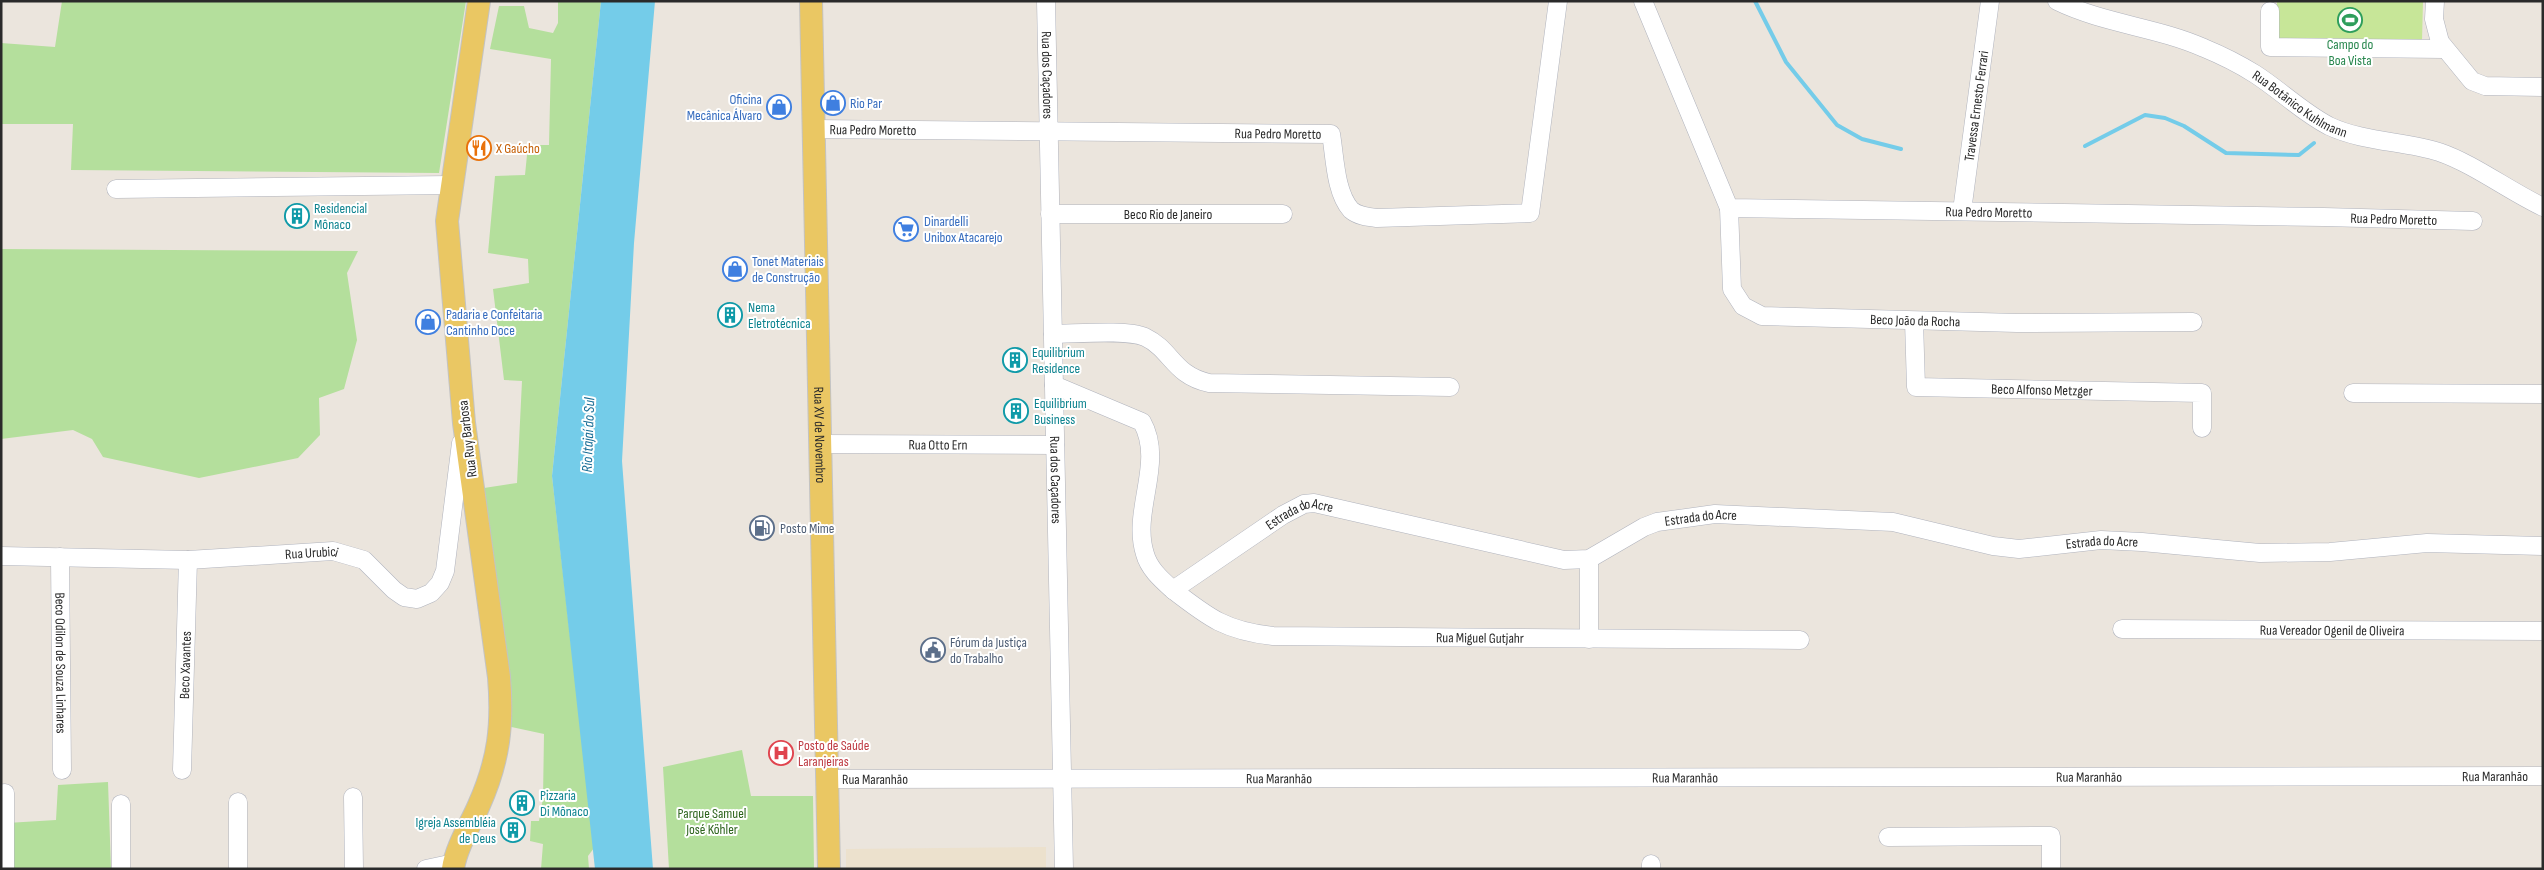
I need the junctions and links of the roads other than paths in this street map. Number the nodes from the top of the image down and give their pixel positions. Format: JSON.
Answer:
{"nodes":[{"id":1,"x":479,"y":1,"type":"edge"},
{"id":2,"x":810,"y":1,"type":"edge"},
{"id":3,"x":1046,"y":1,"type":"edge"},
{"id":4,"x":1558,"y":1,"type":"edge"},
{"id":5,"x":1644,"y":1,"type":"edge"},
{"id":6,"x":1990,"y":1,"type":"edge"},
{"id":7,"x":2056,"y":1,"type":"edge"},
{"id":8,"x":2435,"y":1,"type":"edge"},
{"id":9,"x":2270,"y":11,"type":"dead end"},
{"id":10,"x":2444,"y":49,"type":"junction"},
{"id":11,"x":2543,"y":87,"type":"edge"},
{"id":12,"x":813,"y":129,"type":"junction"},
{"id":13,"x":1049,"y":131,"type":"junction"},
{"id":14,"x":451,"y":185,"type":"junction"},
{"id":15,"x":116,"y":189,"type":"dead end"},
{"id":16,"x":2543,"y":207,"type":"edge"},
{"id":17,"x":1729,"y":208,"type":"junction"},
{"id":18,"x":1962,"y":211,"type":"junction"},
{"id":19,"x":1050,"y":214,"type":"junction"},
{"id":20,"x":1284,"y":214,"type":"dead end"},
{"id":21,"x":2472,"y":222,"type":"dead end"},
{"id":22,"x":1914,"y":321,"type":"junction"},
{"id":23,"x":2193,"y":322,"type":"dead end"},
{"id":24,"x":1053,"y":334,"type":"junction"},
{"id":25,"x":1054,"y":385,"type":"junction"},
{"id":26,"x":1450,"y":387,"type":"dead end"},
{"id":27,"x":2353,"y":393,"type":"dead end"},
{"id":28,"x":2543,"y":394,"type":"edge"},
{"id":29,"x":464,"y":423,"type":"junction"},
{"id":30,"x":2202,"y":428,"type":"dead end"},
{"id":31,"x":820,"y":444,"type":"junction"},
{"id":32,"x":1055,"y":445,"type":"junction"},
{"id":33,"x":2543,"y":546,"type":"edge"},
{"id":34,"x":1,"y":556,"type":"edge"},
{"id":35,"x":60,"y":557,"type":"junction"},
{"id":36,"x":1589,"y":559,"type":"junction"},
{"id":37,"x":188,"y":560,"type":"junction"},
{"id":38,"x":1173,"y":590,"type":"junction"},
{"id":39,"x":2122,"y":629,"type":"dead end"},
{"id":40,"x":2543,"y":631,"type":"edge"},
{"id":41,"x":1589,"y":639,"type":"junction"},
{"id":42,"x":1800,"y":640,"type":"dead end"},
{"id":43,"x":62,"y":770,"type":"dead end"},
{"id":44,"x":182,"y":770,"type":"dead end"},
{"id":45,"x":2543,"y":776,"type":"edge"},
{"id":46,"x":1062,"y":778,"type":"junction"},
{"id":47,"x":827,"y":779,"type":"junction"},
{"id":48,"x":4,"y":793,"type":"dead end"},
{"id":49,"x":353,"y":797,"type":"dead end"},
{"id":50,"x":238,"y":802,"type":"dead end"},
{"id":51,"x":121,"y":804,"type":"dead end"},
{"id":52,"x":1888,"y":837,"type":"dead end"},
{"id":53,"x":454,"y":866,"type":"edge"},
{"id":54,"x":5,"y":869,"type":"edge"},
{"id":55,"x":121,"y":869,"type":"edge"},
{"id":56,"x":238,"y":869,"type":"edge"},
{"id":57,"x":354,"y":869,"type":"edge"},
{"id":58,"x":426,"y":869,"type":"edge"},
{"id":59,"x":829,"y":869,"type":"edge"},
{"id":60,"x":1064,"y":869,"type":"edge"},
{"id":61,"x":2051,"y":869,"type":"edge"}],
"edges":[{"from":1,"to":14,"type":"main road","name":"Rua Ruy Barbosa"},
{"from":2,"to":12,"type":"main road","name":"Rua XV de Novembro"},
{"from":3,"to":13,"type":"street","name":"Rua dos Caçadores"},
{"from":4,"to":13,"type":"street","name":"Rua Pedro Moretto"},
{"from":5,"to":17,"type":"street"},
{"from":6,"to":18,"type":"street","name":"Travessa Ernesto Ferrari"},
{"from":7,"to":16,"type":"street","name":"Rua Botânico Kuhlmann"},
{"from":8,"to":10,"type":"street"},
{"from":9,"to":10,"type":"street"},
{"from":10,"to":11,"type":"street"},
{"from":12,"to":13,"type":"street","name":"Rua Pedro Moretto"},
{"from":12,"to":31,"type":"main road","name":"Rua XV de Novembro"},
{"from":13,"to":19,"type":"street","name":"Rua dos Caçadores"},
{"from":14,"to":15,"type":"street"},
{"from":14,"to":29,"type":"main road","name":"Rua Ruy Barbosa"},
{"from":17,"to":18,"type":"street","name":"Rua Pedro Moretto"},
{"from":17,"to":22,"type":"street","name":"Beco João da Rocha"},
{"from":18,"to":21,"type":"street","name":"Rua Pedro Moretto"},
{"from":19,"to":20,"type":"street","name":"Beco Rio de Janeiro"},
{"from":19,"to":24,"type":"street","name":"Rua dos Caçadores"},
{"from":22,"to":23,"type":"street","name":"Beco João da Rocha"},
{"from":22,"to":30,"type":"street","name":"Beco Alfonso Metzger"},
{"from":24,"to":25,"type":"street","name":"Rua dos Caçadores"},
{"from":24,"to":26,"type":"street"},
{"from":25,"to":32,"type":"street","name":"Rua dos Caçadores"},
{"from":25,"to":38,"type":"street"},
{"from":27,"to":28,"type":"street"},
{"from":29,"to":37,"type":"street","name":"Rua Urubici"},
{"from":29,"to":53,"type":"main road","name":"Rua Ruy Barbosa"},
{"from":31,"to":32,"type":"street","name":"Rua Otto Ern"},
{"from":31,"to":47,"type":"main road","name":"Rua XV de Novembro"},
{"from":32,"to":46,"type":"street","name":"Rua dos Caçadores"},
{"from":33,"to":36,"type":"street","name":"Estrada do Acre"},
{"from":34,"to":35,"type":"street","name":"Rua Urubici"},
{"from":35,"to":37,"type":"street","name":"Rua Urubici"},
{"from":35,"to":43,"type":"street","name":"Beco Odilon de Souza Linhares"},
{"from":36,"to":38,"type":"street","name":"Estrada do Acre"},
{"from":36,"to":41,"type":"street"},
{"from":37,"to":44,"type":"street","name":"Beco Xavantes"},
{"from":38,"to":41,"type":"street","name":"Rua Miguel Gutjahr"},
{"from":39,"to":40,"type":"street","name":"Rua Vereador Ogenil de Oliveira"},
{"from":41,"to":42,"type":"street","name":"Rua Miguel Gutjahr"},
{"from":45,"to":46,"type":"street","name":"Rua Maranhão"},
{"from":46,"to":47,"type":"street","name":"Rua Maranhão"},
{"from":46,"to":60,"type":"street","name":"Rua dos Caçadores"},
{"from":47,"to":59,"type":"main road","name":"Rua XV de Novembro"},
{"from":48,"to":54,"type":"street"},
{"from":49,"to":57,"type":"street"},
{"from":50,"to":56,"type":"street"},
{"from":51,"to":55,"type":"street"},
{"from":52,"to":61,"type":"street"},
{"from":53,"to":58,"type":"street"}]}
